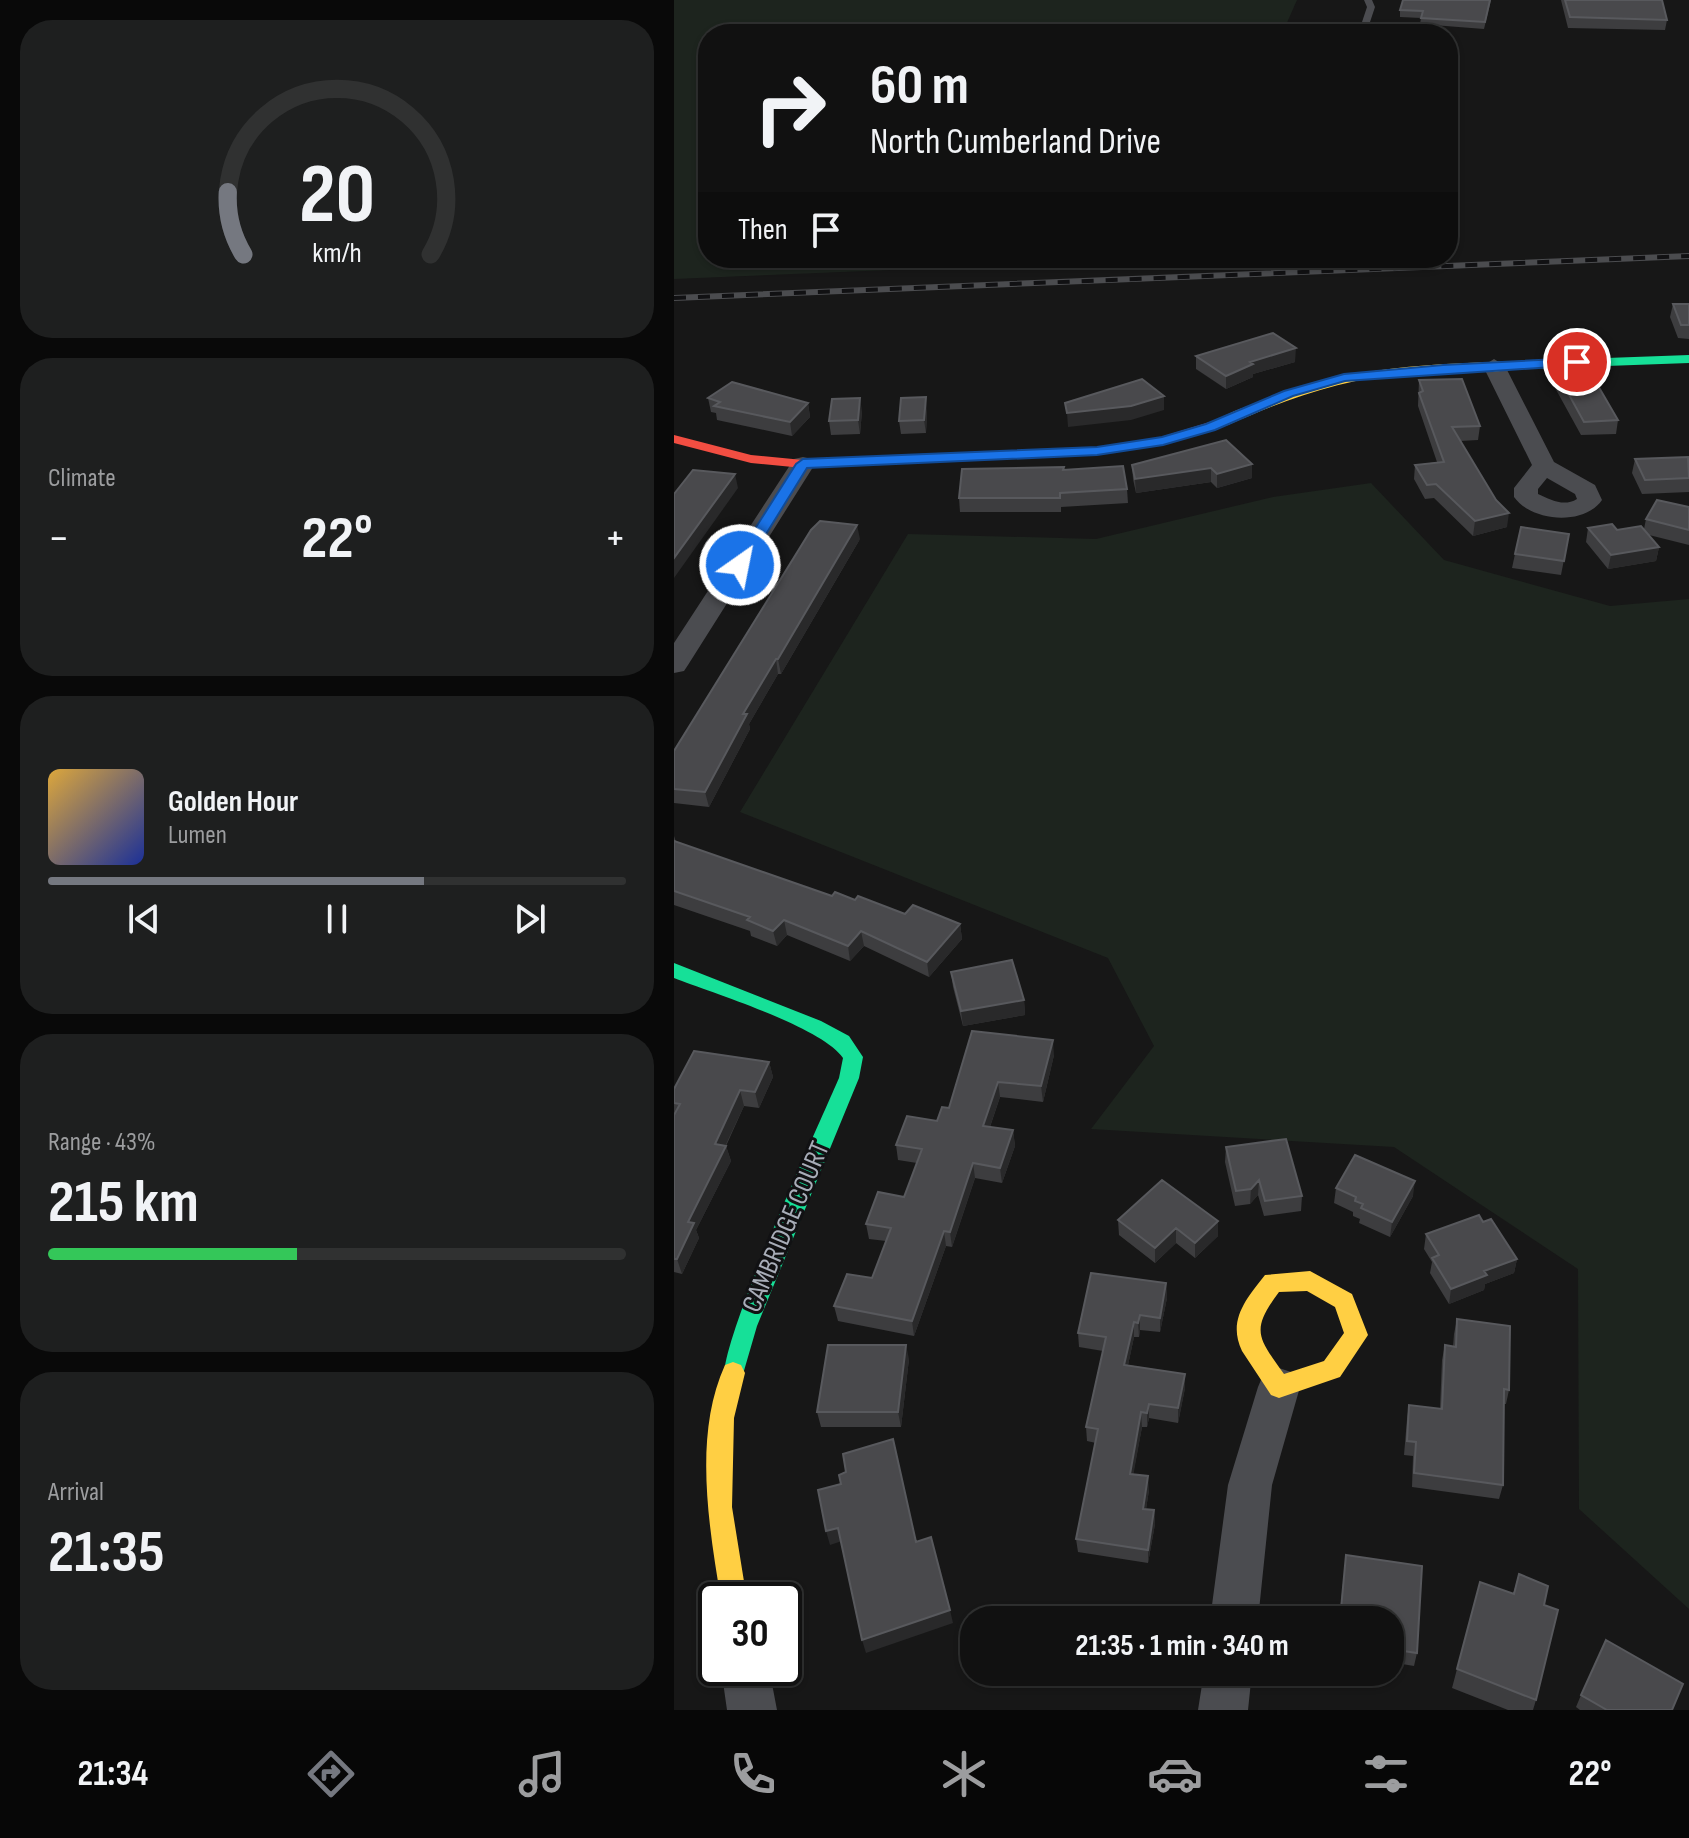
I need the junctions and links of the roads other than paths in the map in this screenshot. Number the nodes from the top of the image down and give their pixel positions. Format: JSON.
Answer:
{"nodes":[{"id":1,"x":1368,"y":0,"type":"edge"},
{"id":2,"x":1365,"y":24,"type":"edge"},
{"id":3,"x":1689,"y":359,"type":"edge"},
{"id":4,"x":1494,"y":366,"type":"junction"},
{"id":5,"x":674,"y":439,"type":"edge"},
{"id":6,"x":803,"y":464,"type":"junction"},
{"id":7,"x":1544,"y":466,"type":"dead end"},
{"id":8,"x":674,"y":665,"type":"edge"},
{"id":9,"x":674,"y":970,"type":"edge"},
{"id":10,"x":1279,"y":1387,"type":"junction"},
{"id":11,"x":731,"y":1582,"type":"edge"},
{"id":12,"x":1236,"y":1606,"type":"edge"},
{"id":13,"x":748,"y":1686,"type":"edge"},
{"id":14,"x":1226,"y":1686,"type":"edge"},
{"id":15,"x":752,"y":1710,"type":"edge"},
{"id":16,"x":1223,"y":1710,"type":"edge"}],
"edges":[{"from":1,"to":2,"type":"lane"},
{"from":3,"to":4,"type":"street"},
{"from":4,"to":6,"type":"street"},
{"from":4,"to":7,"type":"street"},
{"from":5,"to":6,"type":"street"},
{"from":6,"to":8,"type":"street"},
{"from":9,"to":11,"type":"street","name":"CAMBRIDGE COURT"},
{"from":10,"to":10,"type":"street"},
{"from":10,"to":12,"type":"street"},
{"from":13,"to":15,"type":"street"},
{"from":14,"to":16,"type":"street"}]}
